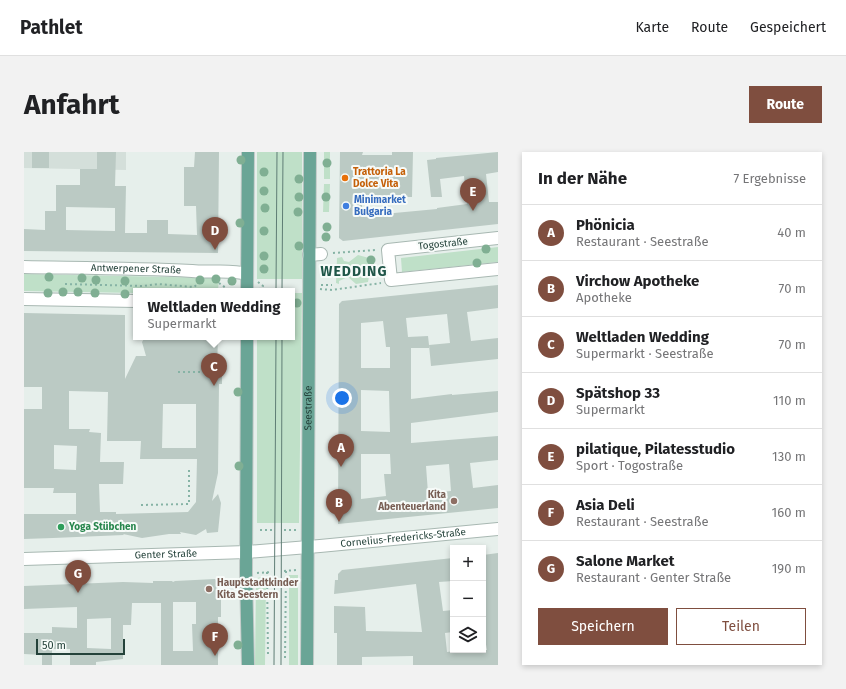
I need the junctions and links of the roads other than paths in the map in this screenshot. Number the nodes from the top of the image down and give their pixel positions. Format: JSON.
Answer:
{"nodes":[{"id":1,"x":248,"y":152,"type":"edge"},
{"id":2,"x":310,"y":152,"type":"edge"},
{"id":3,"x":498,"y":238,"type":"edge"},
{"id":4,"x":24,"y":267,"type":"edge"},
{"id":5,"x":498,"y":269,"type":"edge"},
{"id":6,"x":247,"y":274,"type":"junction"},
{"id":7,"x":247,"y":288,"type":"edge"},
{"id":8,"x":24,"y":299,"type":"edge"},
{"id":9,"x":133,"y":301,"type":"edge"},
{"id":10,"x":248,"y":340,"type":"edge"},
{"id":11,"x":498,"y":529,"type":"edge"},
{"id":12,"x":308,"y":547,"type":"junction"},
{"id":13,"x":247,"y":552,"type":"junction"},
{"id":14,"x":24,"y":559,"type":"edge"},
{"id":15,"x":248,"y":665,"type":"edge"},
{"id":16,"x":307,"y":665,"type":"edge"}],
"edges":[{"from":1,"to":6,"type":"main road"},
{"from":2,"to":12,"type":"main road","name":"Seestraße"},
{"from":3,"to":5,"type":"street","name":"Togostraße"},
{"from":4,"to":6,"type":"street","name":"Antwerpener Straße"},
{"from":6,"to":7,"type":"main road"},
{"from":8,"to":9,"type":"street"},
{"from":10,"to":13,"type":"main road"},
{"from":11,"to":12,"type":"street","name":"Cornelius-Fredericks-Straße"},
{"from":12,"to":13,"type":"street","name":"Genter Straße"},
{"from":12,"to":16,"type":"main road","name":"Seestraße"},
{"from":13,"to":14,"type":"street","name":"Genter Straße"},
{"from":13,"to":15,"type":"main road"}]}
